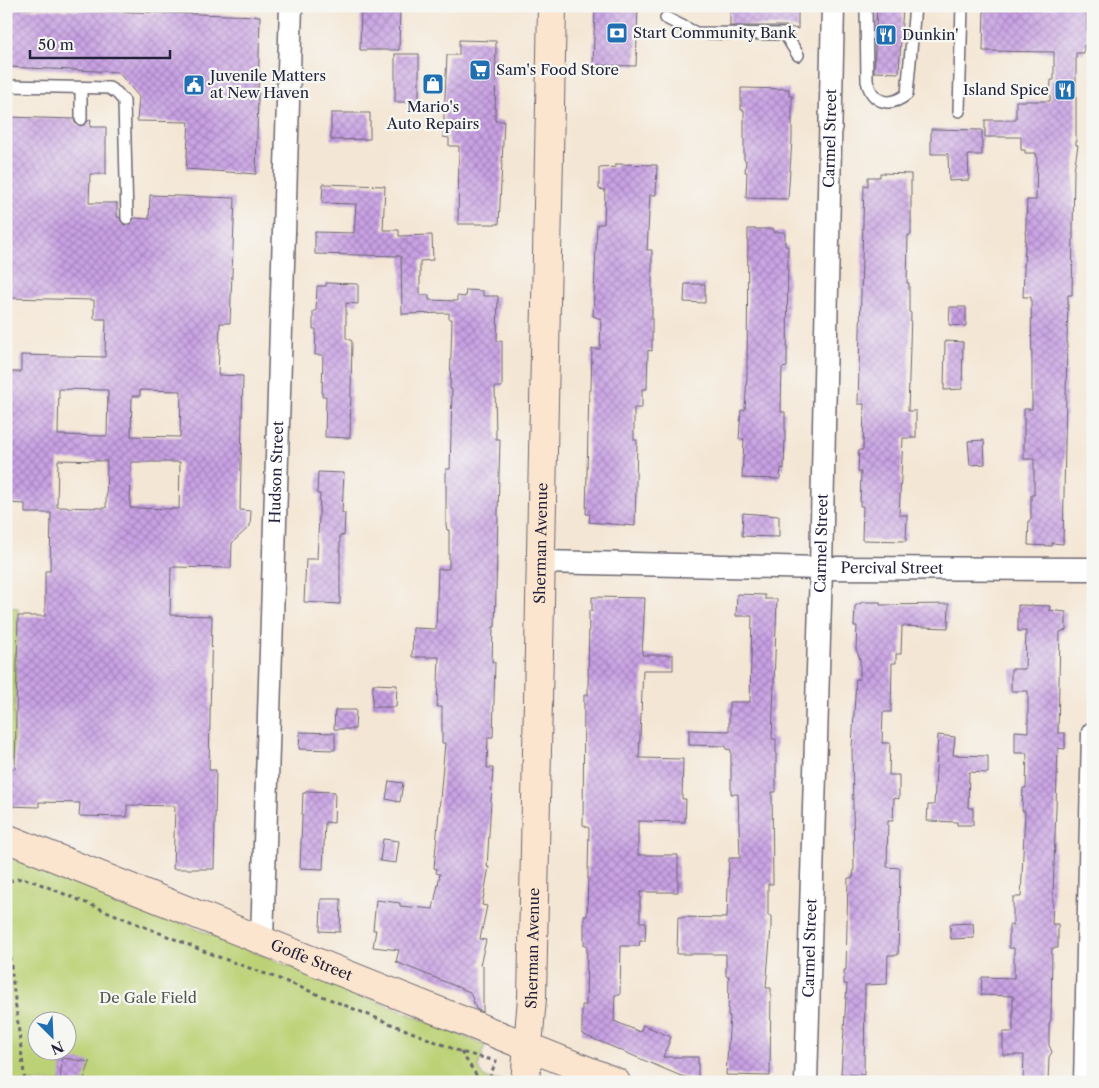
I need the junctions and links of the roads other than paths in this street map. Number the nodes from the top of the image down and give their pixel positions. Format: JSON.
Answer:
{"nodes":[{"id":1,"x":291,"y":6,"type":"edge"},
{"id":2,"x":552,"y":6,"type":"edge"},
{"id":3,"x":833,"y":6,"type":"edge"},
{"id":4,"x":866,"y":6,"type":"edge"},
{"id":5,"x":915,"y":6,"type":"edge"},
{"id":6,"x":962,"y":6,"type":"edge"},
{"id":7,"x":666,"y":18,"type":"dead end"},
{"id":8,"x":798,"y":55,"type":"dead end"},
{"id":9,"x":6,"y":86,"type":"edge"},
{"id":10,"x":81,"y":88,"type":"junction"},
{"id":11,"x":959,"y":111,"type":"dead end"},
{"id":12,"x":81,"y":119,"type":"dead end"},
{"id":13,"x":127,"y":218,"type":"dead end"},
{"id":14,"x":541,"y":562,"type":"junction"},
{"id":15,"x":821,"y":568,"type":"junction"},
{"id":16,"x":1093,"y":568,"type":"edge"},
{"id":17,"x":1093,"y":733,"type":"edge"},
{"id":18,"x":6,"y":838,"type":"edge"},
{"id":19,"x":262,"y":940,"type":"junction"},
{"id":20,"x":529,"y":1048,"type":"junction"},
{"id":21,"x":525,"y":1082,"type":"edge"},
{"id":22,"x":616,"y":1082,"type":"edge"},
{"id":23,"x":806,"y":1082,"type":"edge"},
{"id":24,"x":1084,"y":1082,"type":"edge"}],
"edges":[{"from":1,"to":19,"type":"street","name":"Hudson Street"},
{"from":2,"to":14,"type":"main road","name":"Sherman Avenue"},
{"from":3,"to":15,"type":"street","name":"Carmel Street"},
{"from":4,"to":5,"type":"lane"},
{"from":6,"to":11,"type":"lane"},
{"from":7,"to":8,"type":"lane"},
{"from":9,"to":10,"type":"lane"},
{"from":10,"to":12,"type":"lane"},
{"from":10,"to":13,"type":"lane"},
{"from":14,"to":15,"type":"street","name":"Percival Street"},
{"from":14,"to":20,"type":"main road","name":"Sherman Avenue"},
{"from":15,"to":16,"type":"street","name":"Percival Street"},
{"from":15,"to":23,"type":"street","name":"Carmel Street"},
{"from":17,"to":24,"type":"street"},
{"from":18,"to":19,"type":"main road","name":"Goffe Street"},
{"from":19,"to":20,"type":"main road","name":"Goffe Street"},
{"from":20,"to":21,"type":"main road","name":"Sherman Avenue"},
{"from":20,"to":22,"type":"main road","name":"Goffe Street"}]}
